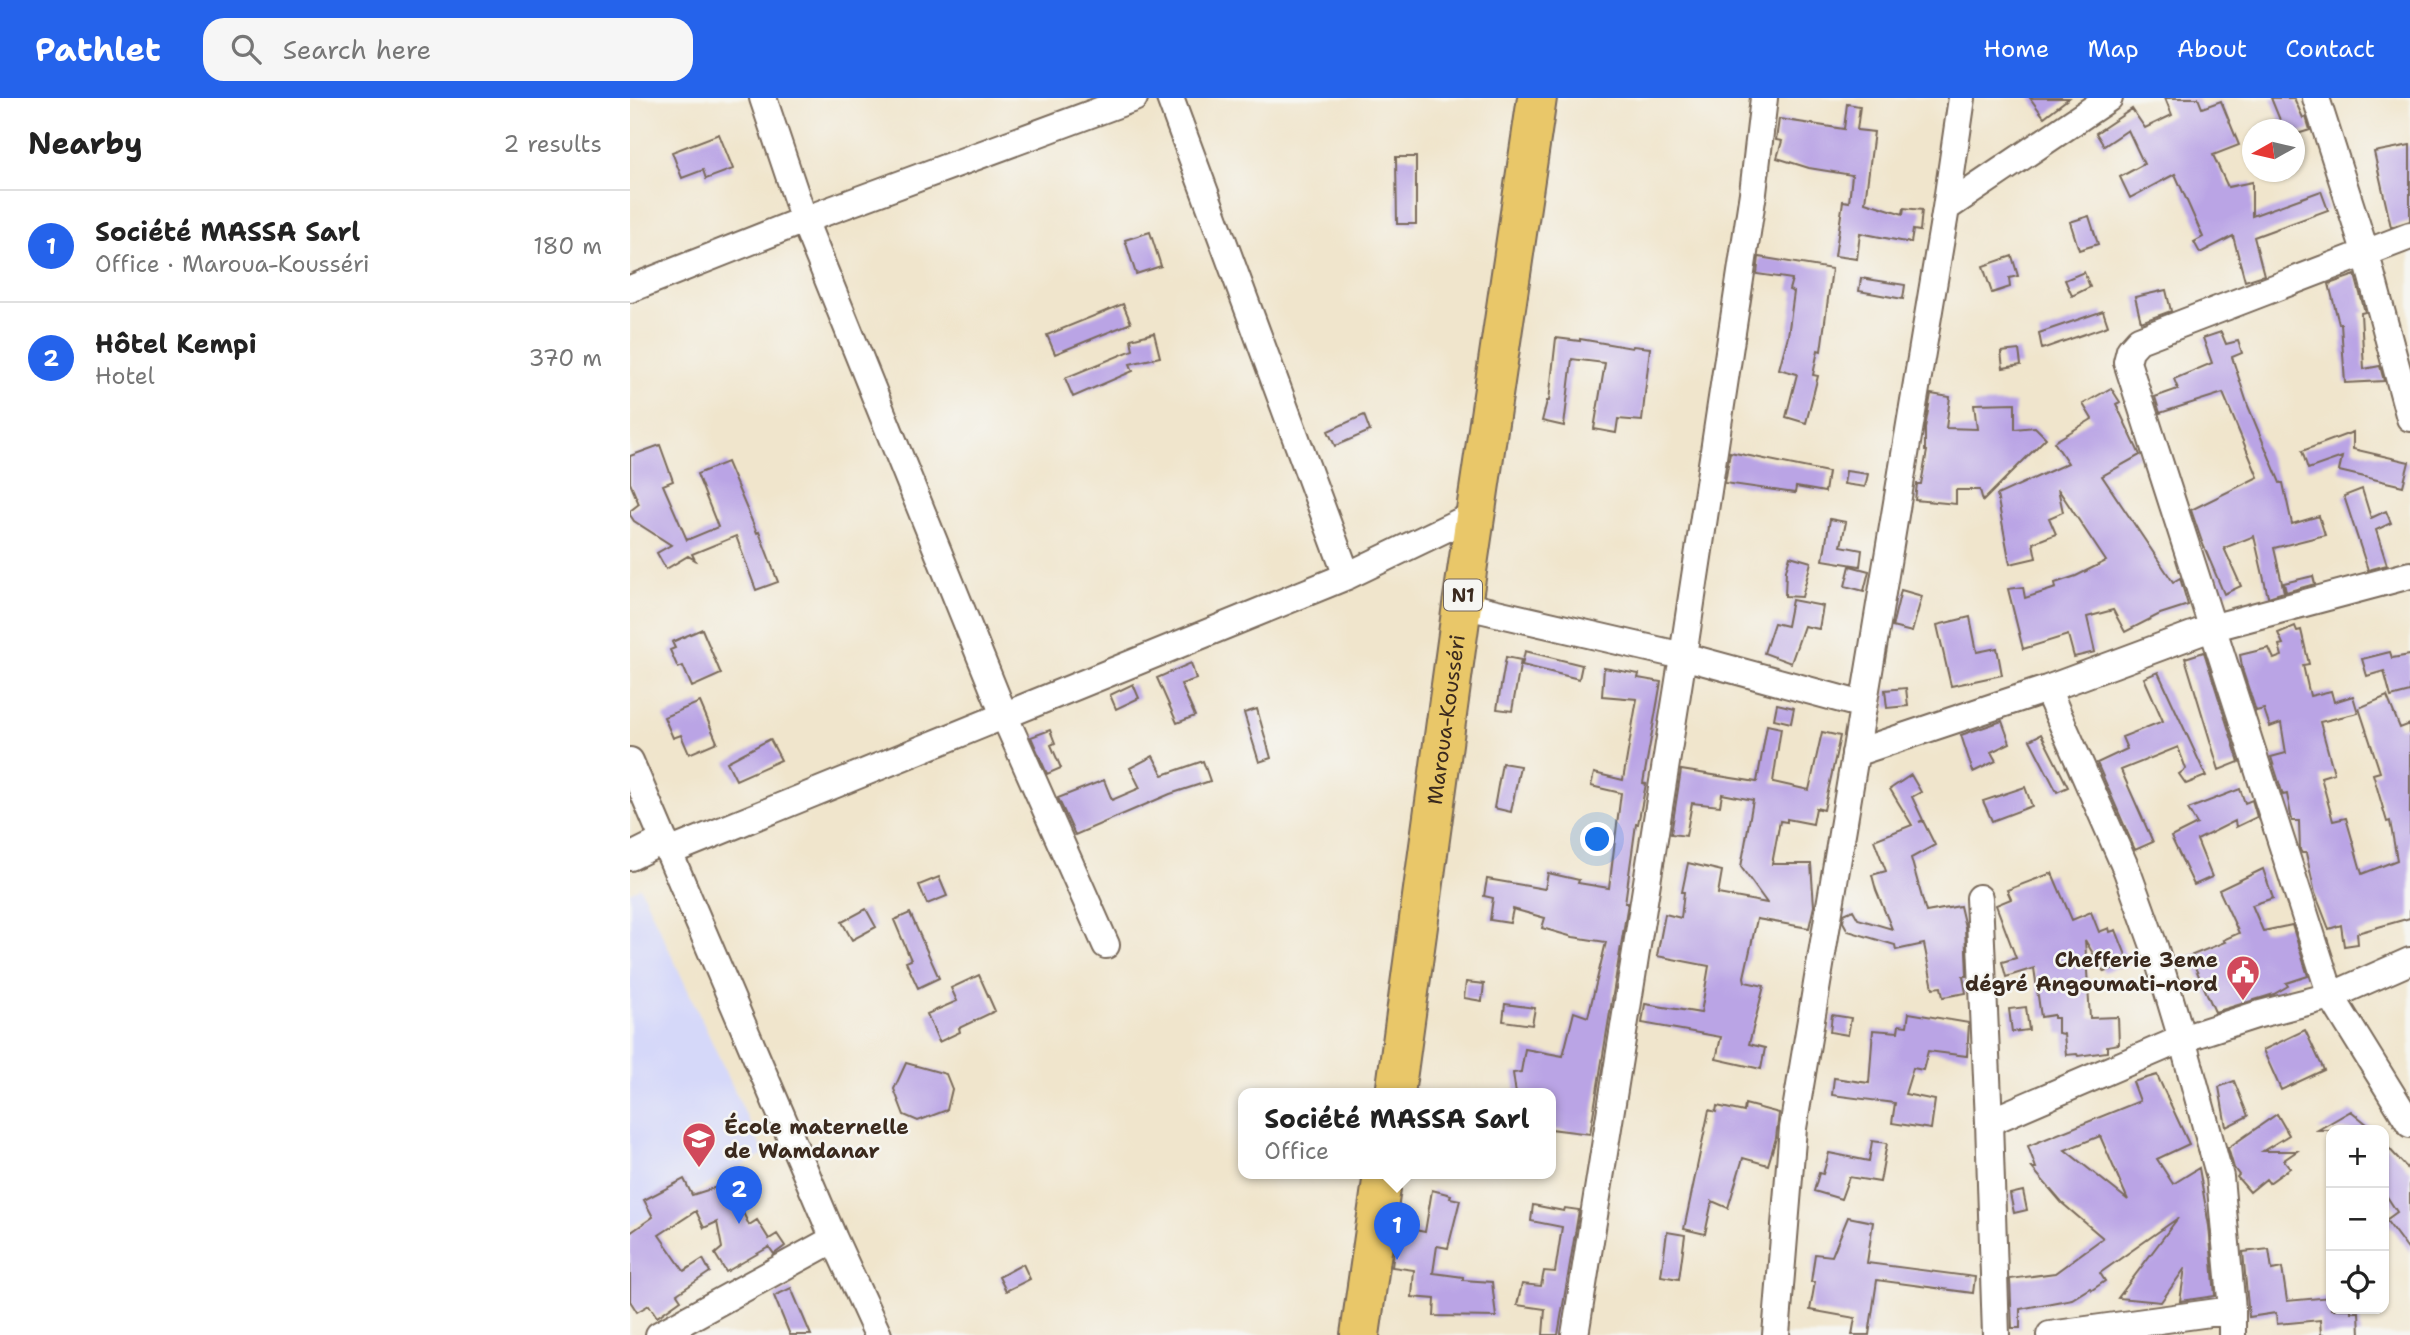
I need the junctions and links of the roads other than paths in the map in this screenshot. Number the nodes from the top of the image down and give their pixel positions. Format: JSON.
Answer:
{"nodes":[{"id":1,"x":763,"y":98,"type":"edge"},
{"id":2,"x":1134,"y":98,"type":"edge"},
{"id":3,"x":1170,"y":98,"type":"edge"},
{"id":4,"x":1537,"y":98,"type":"edge"},
{"id":5,"x":1764,"y":98,"type":"edge"},
{"id":6,"x":1962,"y":98,"type":"edge"},
{"id":7,"x":2109,"y":98,"type":"edge"},
{"id":8,"x":2316,"y":98,"type":"edge"},
{"id":9,"x":1946,"y":208,"type":"junction"},
{"id":10,"x":804,"y":220,"type":"junction"},
{"id":11,"x":2410,"y":236,"type":"edge"},
{"id":12,"x":2365,"y":251,"type":"junction"},
{"id":13,"x":630,"y":289,"type":"edge"},
{"id":14,"x":2410,"y":418,"type":"edge"},
{"id":15,"x":1476,"y":514,"type":"junction"},
{"id":16,"x":2410,"y":575,"type":"edge"},
{"id":17,"x":1347,"y":576,"type":"junction"},
{"id":18,"x":1462,"y":605,"type":"junction"},
{"id":19,"x":2211,"y":628,"type":"junction"},
{"id":20,"x":1683,"y":656,"type":"junction"},
{"id":21,"x":2047,"y":689,"type":"junction"},
{"id":22,"x":1863,"y":705,"type":"junction"},
{"id":23,"x":1004,"y":715,"type":"junction"},
{"id":24,"x":1854,"y":753,"type":"junction"},
{"id":25,"x":630,"y":761,"type":"edge"},
{"id":26,"x":667,"y":846,"type":"junction"},
{"id":27,"x":630,"y":857,"type":"edge"},
{"id":28,"x":1979,"y":898,"type":"dead end"},
{"id":29,"x":1106,"y":946,"type":"dead end"},
{"id":30,"x":2410,"y":961,"type":"edge"},
{"id":31,"x":2331,"y":996,"type":"junction"},
{"id":32,"x":2182,"y":1039,"type":"junction"},
{"id":33,"x":1396,"y":1088,"type":"edge"},
{"id":34,"x":1989,"y":1122,"type":"junction"},
{"id":35,"x":2410,"y":1124,"type":"edge"},
{"id":36,"x":1383,"y":1179,"type":"edge"},
{"id":37,"x":834,"y":1239,"type":"junction"},
{"id":38,"x":2232,"y":1323,"type":"edge"},
{"id":39,"x":659,"y":1335,"type":"edge"},
{"id":40,"x":878,"y":1335,"type":"edge"},
{"id":41,"x":1360,"y":1335,"type":"edge"},
{"id":42,"x":1575,"y":1335,"type":"edge"},
{"id":43,"x":1776,"y":1335,"type":"edge"},
{"id":44,"x":1996,"y":1335,"type":"edge"},
{"id":45,"x":2050,"y":1335,"type":"edge"}],
"edges":[{"from":1,"to":10,"type":"street"},
{"from":2,"to":10,"type":"street"},
{"from":3,"to":17,"type":"street"},
{"from":4,"to":15,"type":"highway","name":"Maroua-Kousséri","number":"N1"},
{"from":5,"to":20,"type":"street"},
{"from":6,"to":9,"type":"street"},
{"from":7,"to":9,"type":"street"},
{"from":8,"to":12,"type":"street"},
{"from":9,"to":22,"type":"street"},
{"from":10,"to":13,"type":"street"},
{"from":10,"to":23,"type":"street"},
{"from":11,"to":12,"type":"street"},
{"from":12,"to":14,"type":"street"},
{"from":12,"to":19,"type":"street"},
{"from":15,"to":17,"type":"street"},
{"from":15,"to":18,"type":"highway","name":"Maroua-Kousséri","number":"N1"},
{"from":16,"to":19,"type":"street"},
{"from":17,"to":23,"type":"street"},
{"from":18,"to":20,"type":"street"},
{"from":18,"to":33,"type":"highway","name":"Maroua-Kousséri","number":"N1"},
{"from":19,"to":21,"type":"street"},
{"from":19,"to":31,"type":"street"},
{"from":20,"to":22,"type":"street"},
{"from":20,"to":42,"type":"street"},
{"from":21,"to":24,"type":"street"},
{"from":21,"to":32,"type":"street"},
{"from":22,"to":24,"type":"street"},
{"from":23,"to":26,"type":"street"},
{"from":23,"to":29,"type":"street"},
{"from":24,"to":43,"type":"street"},
{"from":25,"to":26,"type":"street"},
{"from":26,"to":27,"type":"street"},
{"from":26,"to":37,"type":"street"},
{"from":28,"to":34,"type":"street"},
{"from":30,"to":31,"type":"street"},
{"from":31,"to":32,"type":"street"},
{"from":31,"to":35,"type":"street"},
{"from":32,"to":34,"type":"street"},
{"from":32,"to":38,"type":"street"},
{"from":34,"to":44,"type":"street"},
{"from":36,"to":41,"type":"highway"},
{"from":37,"to":39,"type":"street"},
{"from":37,"to":40,"type":"street"},
{"from":38,"to":45,"type":"street"}]}
